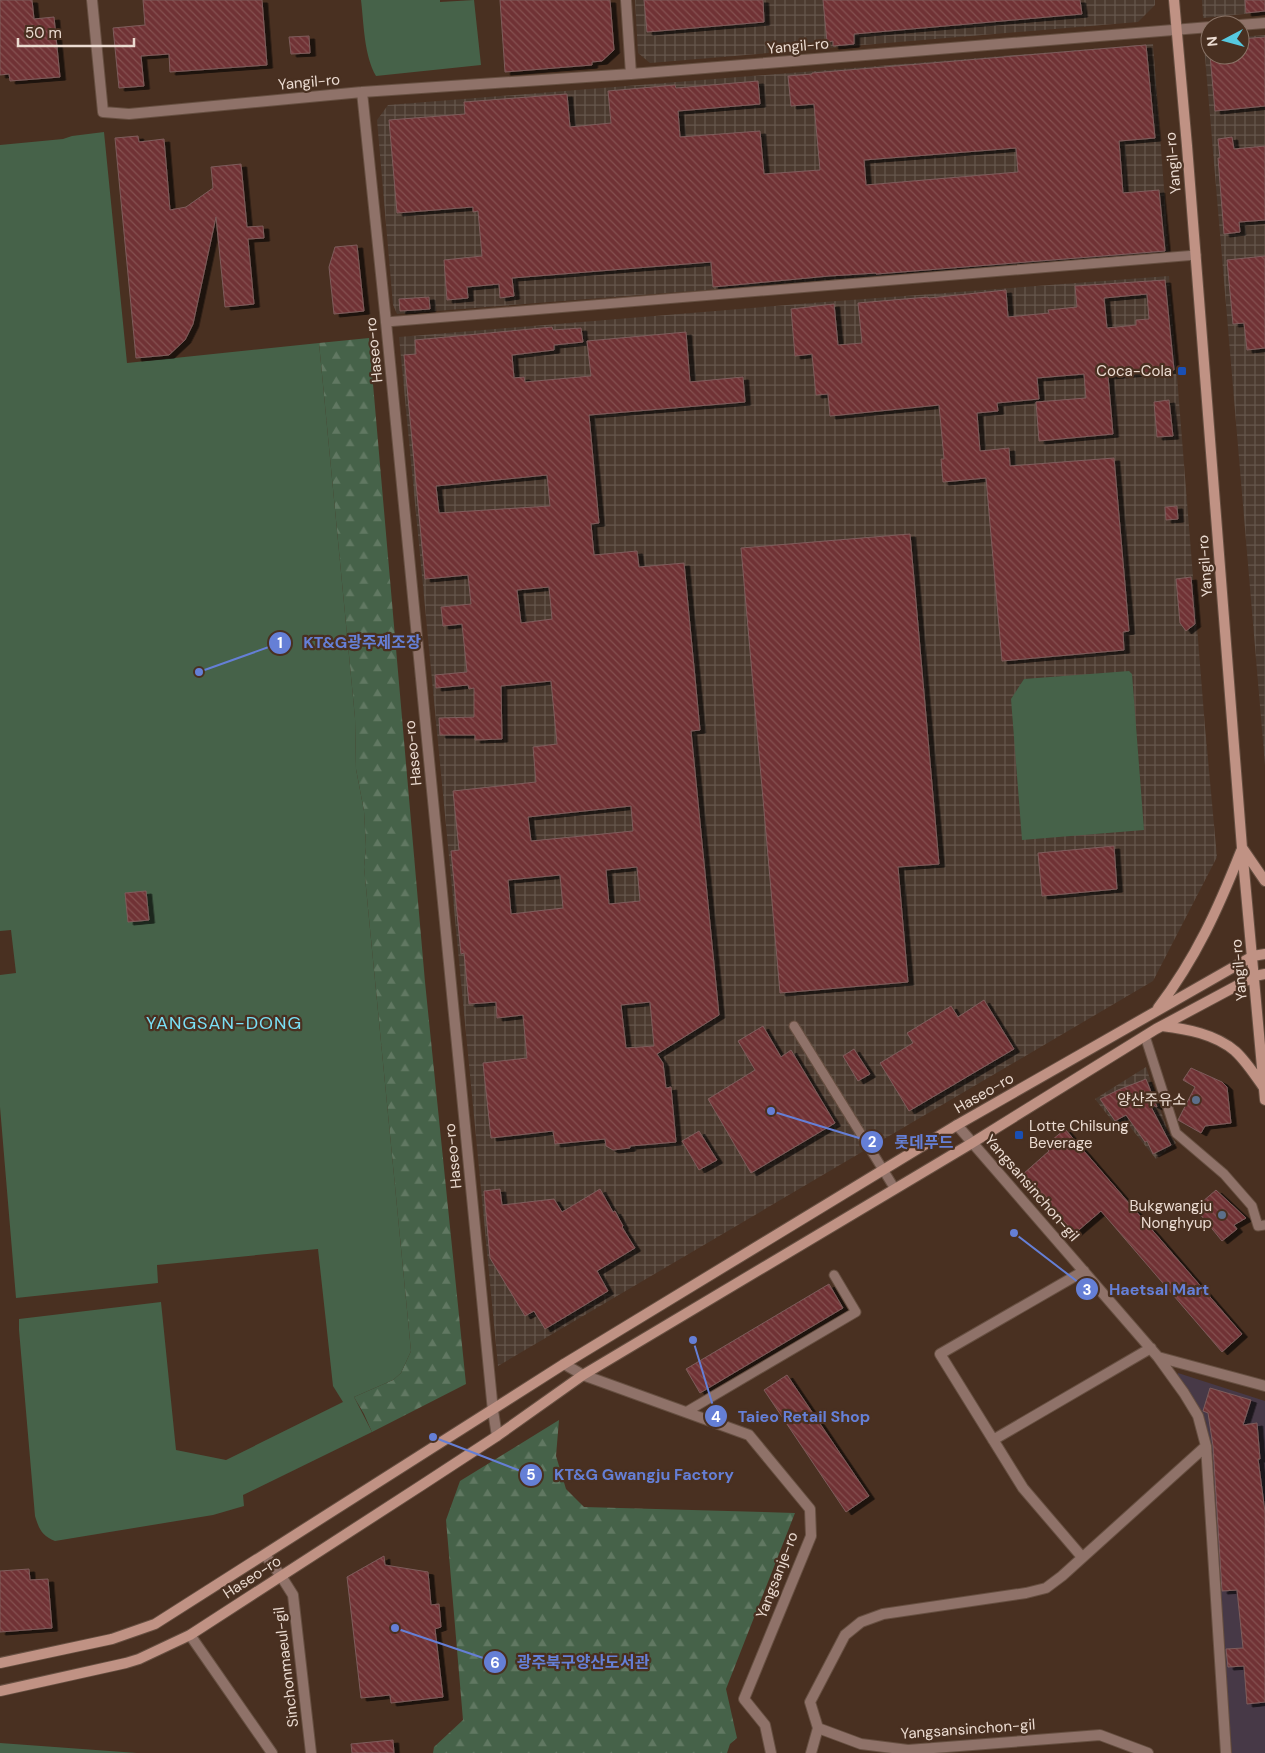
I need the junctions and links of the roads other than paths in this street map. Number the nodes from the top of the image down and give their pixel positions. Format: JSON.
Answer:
{"nodes":[{"id":1,"x":92,"y":0,"type":"edge"},
{"id":2,"x":626,"y":0,"type":"edge"},
{"id":3,"x":1174,"y":0,"type":"edge"},
{"id":4,"x":1265,"y":23,"type":"edge"},
{"id":5,"x":1250,"y":24,"type":"edge"},
{"id":6,"x":1200,"y":28,"type":"edge"},
{"id":7,"x":1176,"y":30,"type":"junction"},
{"id":8,"x":631,"y":74,"type":"junction"},
{"id":9,"x":362,"y":92,"type":"junction"},
{"id":10,"x":1196,"y":256,"type":"junction"},
{"id":11,"x":386,"y":322,"type":"junction"},
{"id":12,"x":1242,"y":848,"type":"junction"},
{"id":13,"x":1265,"y":881,"type":"edge"},
{"id":14,"x":1265,"y":954,"type":"edge"},
{"id":15,"x":1253,"y":956,"type":"junction"},
{"id":16,"x":1260,"y":975,"type":"edge"},
{"id":17,"x":1156,"y":1011,"type":"junction"},
{"id":18,"x":794,"y":1026,"type":"dead end"},
{"id":19,"x":1161,"y":1026,"type":"junction"},
{"id":20,"x":1145,"y":1036,"type":"junction"},
{"id":21,"x":1264,"y":1083,"type":"edge"},
{"id":22,"x":1265,"y":1100,"type":"edge"},
{"id":23,"x":958,"y":1125,"type":"junction"},
{"id":24,"x":972,"y":1143,"type":"junction"},
{"id":25,"x":883,"y":1170,"type":"junction"},
{"id":26,"x":895,"y":1189,"type":"junction"},
{"id":27,"x":1265,"y":1225,"type":"edge"},
{"id":28,"x":1084,"y":1271,"type":"junction"},
{"id":29,"x":834,"y":1275,"type":"dead end"},
{"id":30,"x":1151,"y":1348,"type":"junction"},
{"id":31,"x":1158,"y":1357,"type":"junction"},
{"id":32,"x":564,"y":1364,"type":"junction"},
{"id":33,"x":584,"y":1374,"type":"junction"},
{"id":34,"x":1265,"y":1386,"type":"edge"},
{"id":35,"x":493,"y":1411,"type":"junction"},
{"id":36,"x":686,"y":1412,"type":"junction"},
{"id":37,"x":497,"y":1436,"type":"junction"},
{"id":38,"x":993,"y":1440,"type":"junction"},
{"id":39,"x":1206,"y":1446,"type":"junction"},
{"id":40,"x":265,"y":1555,"type":"junction"},
{"id":41,"x":1082,"y":1557,"type":"junction"},
{"id":42,"x":281,"y":1576,"type":"junction"},
{"id":43,"x":190,"y":1635,"type":"junction"},
{"id":44,"x":0,"y":1663,"type":"edge"},
{"id":45,"x":0,"y":1691,"type":"edge"},
{"id":46,"x":818,"y":1728,"type":"junction"},
{"id":47,"x":272,"y":1753,"type":"edge"},
{"id":48,"x":311,"y":1753,"type":"edge"},
{"id":49,"x":771,"y":1753,"type":"edge"},
{"id":50,"x":812,"y":1753,"type":"edge"},
{"id":51,"x":1148,"y":1753,"type":"edge"},
{"id":52,"x":1226,"y":1753,"type":"edge"}],
"edges":[{"from":1,"to":9,"type":"street","name":"Yangil-ro"},
{"from":2,"to":8,"type":"street"},
{"from":3,"to":7,"type":"main road","name":"Yangil-ro"},
{"from":4,"to":5,"type":"street"},
{"from":6,"to":7,"type":"street","name":"Yangil-ro"},
{"from":7,"to":8,"type":"street","name":"Yangil-ro"},
{"from":7,"to":10,"type":"main road","name":"Yangil-ro"},
{"from":8,"to":9,"type":"street","name":"Yangil-ro"},
{"from":9,"to":11,"type":"street","name":"Haseo-ro"},
{"from":10,"to":11,"type":"lane"},
{"from":10,"to":12,"type":"main road","name":"Yangil-ro"},
{"from":11,"to":35,"type":"street","name":"Haseo-ro"},
{"from":12,"to":13,"type":"main road"},
{"from":12,"to":15,"type":"main road","name":"Yangil-ro"},
{"from":12,"to":17,"type":"main road"},
{"from":14,"to":15,"type":"main road","name":"Haseo-ro"},
{"from":15,"to":16,"type":"main road","name":"Yangil-ro"},
{"from":15,"to":17,"type":"main road","name":"Haseo-ro"},
{"from":16,"to":19,"type":"main road","name":"Haseo-ro"},
{"from":16,"to":21,"type":"main road","name":"Yangil-ro"},
{"from":17,"to":23,"type":"main road","name":"Haseo-ro"},
{"from":18,"to":25,"type":"lane"},
{"from":19,"to":20,"type":"main road","name":"Haseo-ro"},
{"from":19,"to":21,"type":"main road"},
{"from":20,"to":24,"type":"main road","name":"Haseo-ro"},
{"from":20,"to":27,"type":"lane"},
{"from":21,"to":22,"type":"main road","name":"Yangil-ro"},
{"from":23,"to":24,"type":"street","name":"Yangsansinchon-gil"},
{"from":23,"to":25,"type":"main road","name":"Haseo-ro"},
{"from":24,"to":26,"type":"main road","name":"Haseo-ro"},
{"from":24,"to":28,"type":"street","name":"Yangsansinchon-gil"},
{"from":25,"to":26,"type":"lane"},
{"from":25,"to":32,"type":"main road","name":"Haseo-ro"},
{"from":26,"to":33,"type":"main road","name":"Haseo-ro"},
{"from":28,"to":30,"type":"street","name":"Yangsansinchon-gil"},
{"from":28,"to":38,"type":"street"},
{"from":29,"to":36,"type":"lane"},
{"from":30,"to":31,"type":"street","name":"Yangsansinchon-gil"},
{"from":30,"to":38,"type":"street"},
{"from":31,"to":34,"type":"street"},
{"from":31,"to":39,"type":"street","name":"Yangsansinchon-gil"},
{"from":32,"to":33,"type":"street","name":"Yangsanje-ro"},
{"from":32,"to":35,"type":"main road","name":"Haseo-ro"},
{"from":33,"to":36,"type":"street","name":"Yangsanje-ro"},
{"from":33,"to":37,"type":"main road","name":"Haseo-ro"},
{"from":35,"to":37,"type":"street","name":"Haseo-ro"},
{"from":35,"to":40,"type":"main road","name":"Haseo-ro"},
{"from":36,"to":49,"type":"street","name":"Yangsanje-ro"},
{"from":37,"to":42,"type":"main road","name":"Haseo-ro"},
{"from":38,"to":41,"type":"street"},
{"from":39,"to":41,"type":"street"},
{"from":39,"to":52,"type":"street","name":"Yangsansinchon-gil"},
{"from":40,"to":42,"type":"street","name":"Sinchonmaeul-gil"},
{"from":40,"to":44,"type":"main road","name":"Haseo-ro"},
{"from":41,"to":46,"type":"street"},
{"from":42,"to":43,"type":"main road","name":"Haseo-ro"},
{"from":42,"to":48,"type":"street","name":"Sinchonmaeul-gil"},
{"from":43,"to":45,"type":"main road","name":"Haseo-ro"},
{"from":43,"to":47,"type":"street"},
{"from":46,"to":50,"type":"street"},
{"from":46,"to":51,"type":"street","name":"Yangsansinchon-gil"}]}
